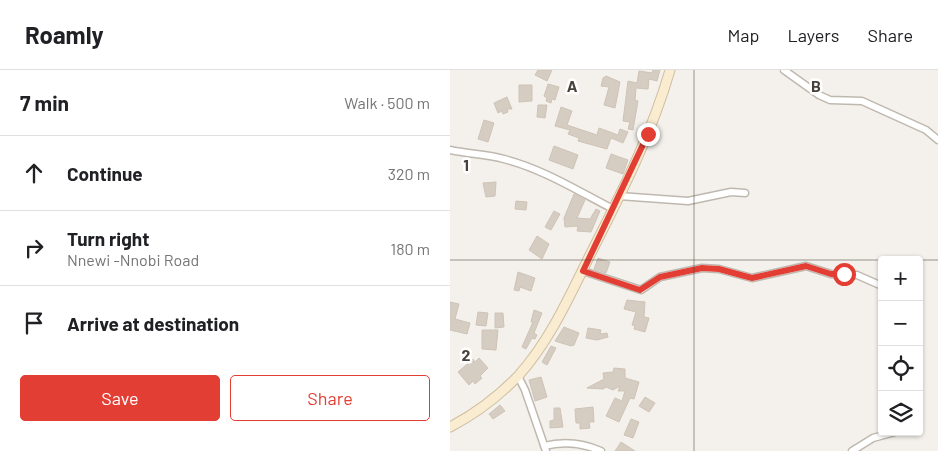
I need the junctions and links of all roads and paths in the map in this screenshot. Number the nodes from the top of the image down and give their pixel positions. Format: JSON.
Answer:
{"nodes":[{"id":1,"x":670,"y":70,"type":"edge"},
{"id":2,"x":784,"y":70,"type":"edge"},
{"id":3,"x":938,"y":140,"type":"edge"},
{"id":4,"x":450,"y":150,"type":"edge"},
{"id":5,"x":745,"y":193,"type":"dead end"},
{"id":6,"x":619,"y":196,"type":"junction"},
{"id":7,"x":613,"y":209,"type":"junction"},
{"id":8,"x":583,"y":271,"type":"junction"},
{"id":9,"x":878,"y":284,"type":"edge"},
{"id":10,"x":518,"y":376,"type":"junction"},
{"id":11,"x":450,"y":427,"type":"edge"},
{"id":12,"x":880,"y":436,"type":"edge"},
{"id":13,"x":545,"y":448,"type":"edge"},
{"id":14,"x":601,"y":451,"type":"edge"},
{"id":15,"x":852,"y":451,"type":"edge"}],
"edges":[{"from":1,"to":6,"type":"main road"},
{"from":2,"to":3,"type":"street"},
{"from":4,"to":7,"type":"street"},
{"from":5,"to":6,"type":"street"},
{"from":6,"to":7,"type":"main road"},
{"from":7,"to":8,"type":"main road"},
{"from":8,"to":9,"type":"street"},
{"from":8,"to":10,"type":"main road"},
{"from":10,"to":11,"type":"main road"},
{"from":10,"to":13,"type":"street"},
{"from":12,"to":15,"type":"street"},
{"from":13,"to":14,"type":"street"}]}
